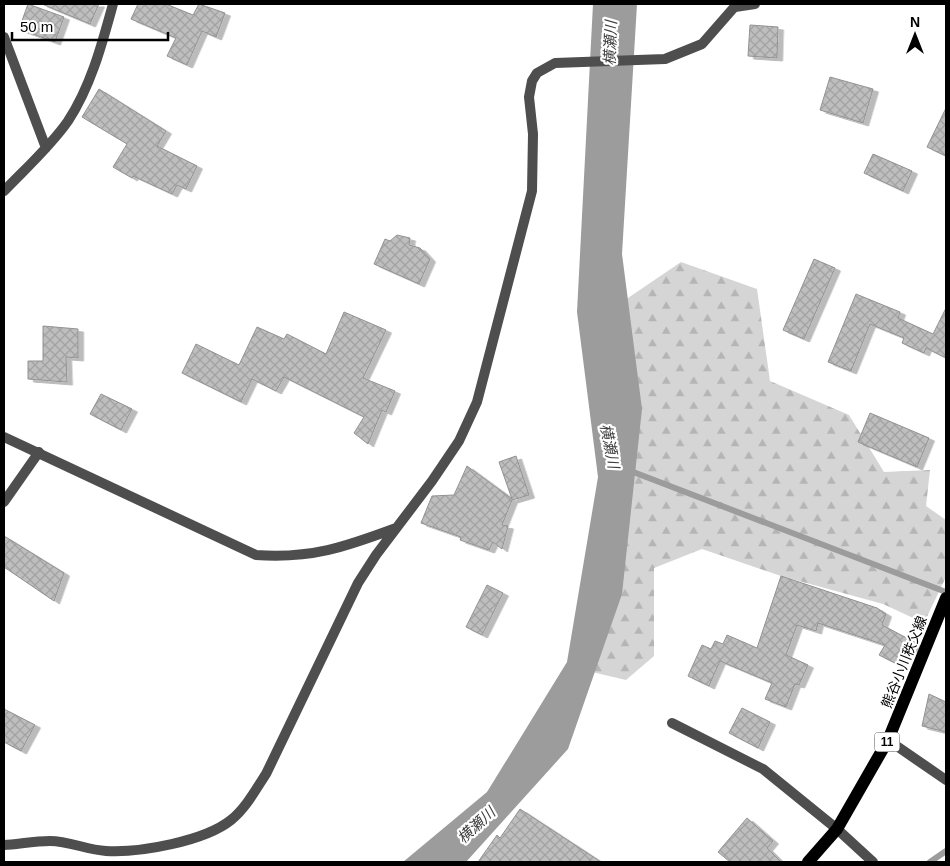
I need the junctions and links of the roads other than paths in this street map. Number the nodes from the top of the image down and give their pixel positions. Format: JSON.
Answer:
{"nodes":[{"id":1,"x":113,"y":4,"type":"edge"},
{"id":2,"x":755,"y":4,"type":"edge"},
{"id":3,"x":736,"y":5,"type":"edge"},
{"id":4,"x":4,"y":37,"type":"edge"},
{"id":5,"x":46,"y":148,"type":"junction"},
{"id":6,"x":4,"y":192,"type":"edge"},
{"id":7,"x":4,"y":437,"type":"edge"},
{"id":8,"x":38,"y":452,"type":"junction"},
{"id":9,"x":4,"y":502,"type":"edge"},
{"id":10,"x":397,"y":527,"type":"junction"},
{"id":11,"x":944,"y":603,"type":"edge"},
{"id":12,"x":672,"y":723,"type":"dead end"},
{"id":13,"x":888,"y":740,"type":"junction"},
{"id":14,"x":946,"y":780,"type":"edge"},
{"id":15,"x":838,"y":829,"type":"junction"},
{"id":16,"x":4,"y":845,"type":"edge"},
{"id":17,"x":808,"y":862,"type":"edge"},
{"id":18,"x":873,"y":862,"type":"edge"}],
"edges":[{"from":1,"to":5,"type":"street"},
{"from":2,"to":3,"type":"street"},
{"from":3,"to":10,"type":"street"},
{"from":4,"to":5,"type":"street"},
{"from":5,"to":6,"type":"street"},
{"from":7,"to":8,"type":"street"},
{"from":8,"to":9,"type":"street"},
{"from":8,"to":10,"type":"street"},
{"from":10,"to":16,"type":"street"},
{"from":11,"to":13,"type":"main road","name":"熊谷小川秩父線","number":"11"},
{"from":12,"to":15,"type":"street"},
{"from":13,"to":14,"type":"street"},
{"from":13,"to":15,"type":"main road","name":"熊谷小川秩父線","number":"11"},
{"from":15,"to":17,"type":"main road","name":"熊谷小川秩父線","number":"11"},
{"from":15,"to":18,"type":"street"}]}
